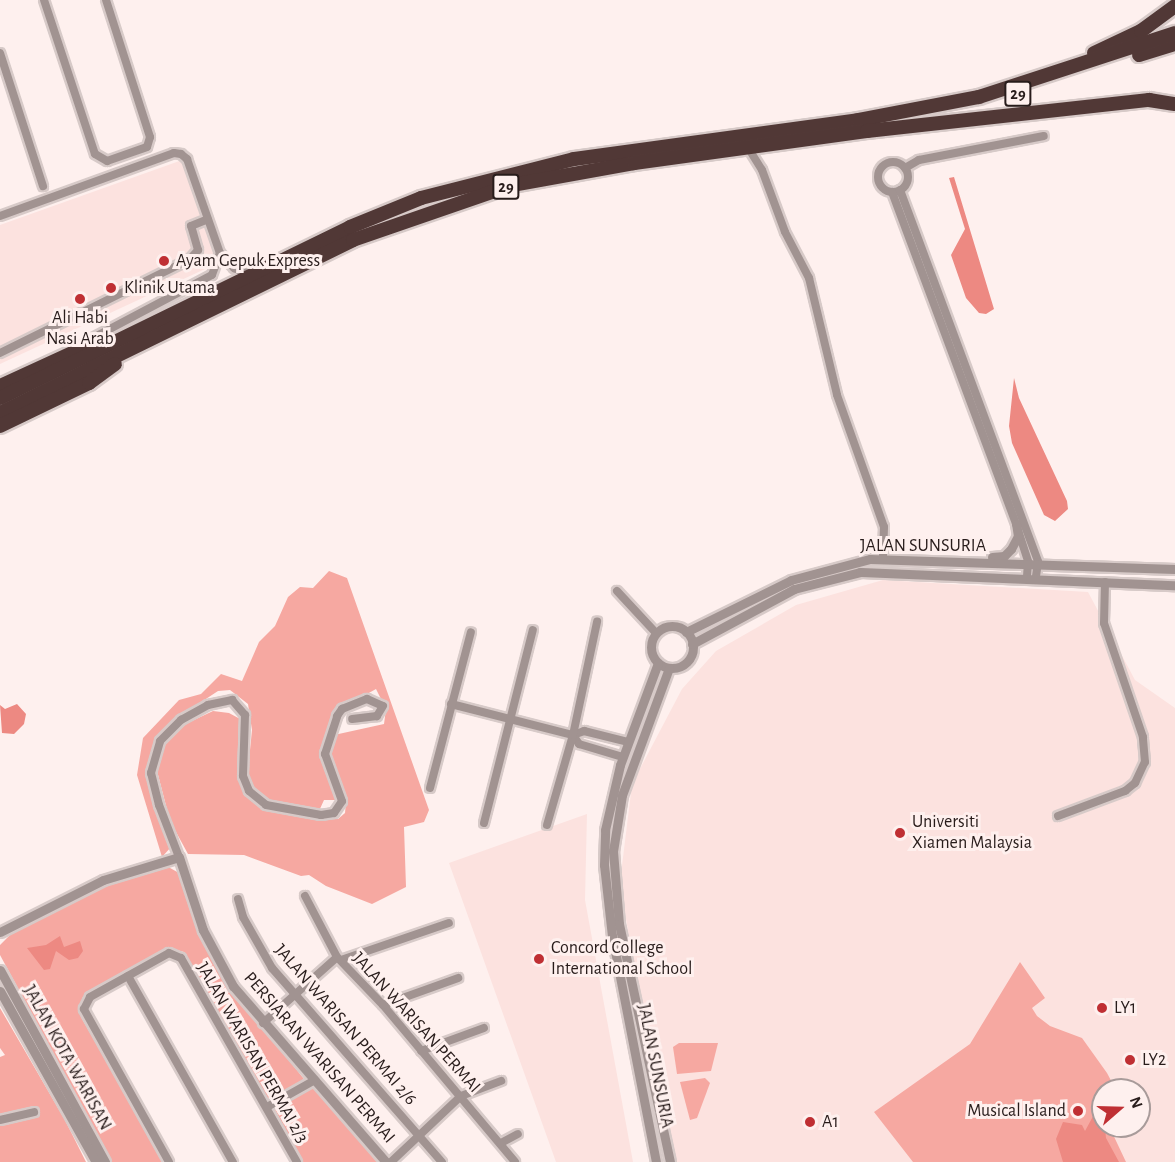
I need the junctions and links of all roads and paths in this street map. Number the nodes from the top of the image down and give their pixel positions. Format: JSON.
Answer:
{"nodes":[{"id":1,"x":44,"y":0,"type":"edge"},
{"id":2,"x":106,"y":0,"type":"edge"},
{"id":3,"x":1175,"y":6,"type":"edge"},
{"id":4,"x":1175,"y":33,"type":"edge"},
{"id":5,"x":1175,"y":44,"type":"edge"},
{"id":6,"x":0,"y":53,"type":"edge"},
{"id":7,"x":1033,"y":82,"type":"junction"},
{"id":8,"x":1175,"y":104,"type":"edge"},
{"id":9,"x":913,"y":125,"type":"junction"},
{"id":10,"x":1044,"y":136,"type":"dead end"},
{"id":11,"x":747,"y":146,"type":"junction"},
{"id":12,"x":905,"y":168,"type":"junction"},
{"id":13,"x":43,"y":186,"type":"dead end"},
{"id":14,"x":896,"y":191,"type":"junction"},
{"id":15,"x":0,"y":216,"type":"edge"},
{"id":16,"x":208,"y":219,"type":"junction"},
{"id":17,"x":220,"y":253,"type":"junction"},
{"id":18,"x":251,"y":275,"type":"junction"},
{"id":19,"x":147,"y":324,"type":"junction"},
{"id":20,"x":145,"y":342,"type":"junction"},
{"id":21,"x":70,"y":351,"type":"junction"},
{"id":22,"x":0,"y":352,"type":"edge"},
{"id":23,"x":0,"y":386,"type":"edge"},
{"id":24,"x":0,"y":398,"type":"edge"},
{"id":25,"x":0,"y":413,"type":"edge"},
{"id":26,"x":0,"y":426,"type":"edge"},
{"id":27,"x":1016,"y":524,"type":"junction"},
{"id":28,"x":924,"y":558,"type":"junction"},
{"id":29,"x":883,"y":560,"type":"junction"},
{"id":30,"x":1038,"y":561,"type":"junction"},
{"id":31,"x":1028,"y":562,"type":"junction"},
{"id":32,"x":1175,"y":569,"type":"edge"},
{"id":33,"x":1032,"y":577,"type":"junction"},
{"id":34,"x":1105,"y":582,"type":"junction"},
{"id":35,"x":1175,"y":585,"type":"edge"},
{"id":36,"x":617,"y":591,"type":"dead end"},
{"id":37,"x":597,"y":622,"type":"dead end"},
{"id":38,"x":533,"y":630,"type":"dead end"},
{"id":39,"x":471,"y":632,"type":"dead end"},
{"id":40,"x":686,"y":632,"type":"junction"},
{"id":41,"x":656,"y":633,"type":"junction"},
{"id":42,"x":692,"y":644,"type":"junction"},
{"id":43,"x":658,"y":663,"type":"junction"},
{"id":44,"x":669,"y":668,"type":"junction"},
{"id":45,"x":451,"y":704,"type":"junction"},
{"id":46,"x":352,"y":719,"type":"dead end"},
{"id":47,"x":510,"y":719,"type":"junction"},
{"id":48,"x":573,"y":735,"type":"junction"},
{"id":49,"x":628,"y":742,"type":"junction"},
{"id":50,"x":623,"y":757,"type":"junction"},
{"id":51,"x":430,"y":788,"type":"dead end"},
{"id":52,"x":1058,"y":816,"type":"dead end"},
{"id":53,"x":484,"y":824,"type":"dead end"},
{"id":54,"x":547,"y":825,"type":"dead end"},
{"id":55,"x":179,"y":857,"type":"junction"},
{"id":56,"x":305,"y":896,"type":"dead end"},
{"id":57,"x":238,"y":899,"type":"dead end"},
{"id":58,"x":449,"y":923,"type":"dead end"},
{"id":59,"x":1,"y":932,"type":"edge"},
{"id":60,"x":339,"y":959,"type":"junction"},
{"id":61,"x":0,"y":962,"type":"edge"},
{"id":62,"x":0,"y":970,"type":"edge"},
{"id":63,"x":128,"y":976,"type":"junction"},
{"id":64,"x":458,"y":978,"type":"dead end"},
{"id":65,"x":11,"y":989,"type":"junction"},
{"id":66,"x":0,"y":991,"type":"edge"},
{"id":67,"x":294,"y":993,"type":"junction"},
{"id":68,"x":382,"y":1005,"type":"junction"},
{"id":69,"x":263,"y":1023,"type":"junction"},
{"id":70,"x":484,"y":1028,"type":"dead end"},
{"id":71,"x":421,"y":1050,"type":"junction"},
{"id":72,"x":315,"y":1080,"type":"junction"},
{"id":73,"x":501,"y":1081,"type":"dead end"},
{"id":74,"x":461,"y":1096,"type":"junction"},
{"id":75,"x":267,"y":1107,"type":"junction"},
{"id":76,"x":34,"y":1112,"type":"dead end"},
{"id":77,"x":0,"y":1120,"type":"edge"},
{"id":78,"x":420,"y":1134,"type":"junction"},
{"id":79,"x":518,"y":1134,"type":"dead end"},
{"id":80,"x":501,"y":1143,"type":"junction"},
{"id":81,"x":96,"y":1162,"type":"edge"},
{"id":82,"x":105,"y":1162,"type":"edge"},
{"id":83,"x":169,"y":1162,"type":"edge"},
{"id":84,"x":233,"y":1162,"type":"edge"},
{"id":85,"x":297,"y":1162,"type":"edge"},
{"id":86,"x":386,"y":1162,"type":"edge"},
{"id":87,"x":391,"y":1162,"type":"edge"},
{"id":88,"x":442,"y":1162,"type":"edge"},
{"id":89,"x":515,"y":1162,"type":"edge"},
{"id":90,"x":656,"y":1162,"type":"edge"},
{"id":91,"x":670,"y":1162,"type":"edge"}],
"edges":[{"from":1,"to":2,"type":"street"},
{"from":3,"to":7,"type":"highway"},
{"from":4,"to":7,"type":"highway","number":"29"},
{"from":5,"to":9,"type":"highway","number":"29"},
{"from":6,"to":13,"type":"street"},
{"from":7,"to":18,"type":"highway","number":"29"},
{"from":8,"to":9,"type":"highway"},
{"from":9,"to":11,"type":"highway","number":"29"},
{"from":10,"to":12,"type":"street"},
{"from":11,"to":20,"type":"highway","number":"29"},
{"from":11,"to":29,"type":"street"},
{"from":12,"to":14,"type":"street"},
{"from":12,"to":14,"type":"street"},
{"from":14,"to":27,"type":"street"},
{"from":14,"to":30,"type":"street"},
{"from":15,"to":16,"type":"street"},
{"from":16,"to":17,"type":"street"},
{"from":16,"to":22,"type":"street"},
{"from":17,"to":18,"type":"street"},
{"from":17,"to":21,"type":"street"},
{"from":18,"to":19,"type":"highway","number":"29"},
{"from":19,"to":21,"type":"highway"},
{"from":19,"to":24,"type":"highway","number":"29"},
{"from":20,"to":25,"type":"highway","number":"29"},
{"from":20,"to":26,"type":"highway"},
{"from":21,"to":23,"type":"highway"},
{"from":27,"to":28,"type":"street"},
{"from":27,"to":31,"type":"street"},
{"from":28,"to":29,"type":"street","name":"JALAN SUNSURIA"},
{"from":28,"to":31,"type":"street","name":"JALAN SUNSURIA"},
{"from":29,"to":40,"type":"street","name":"JALAN SUNSURIA"},
{"from":30,"to":31,"type":"street","name":"JALAN SUNSURIA"},
{"from":30,"to":32,"type":"street","name":"JALAN SUNSURIA"},
{"from":30,"to":33,"type":"street"},
{"from":31,"to":33,"type":"street"},
{"from":33,"to":34,"type":"street","name":"JALAN SUNSURIA"},
{"from":33,"to":42,"type":"street","name":"JALAN SUNSURIA"},
{"from":34,"to":35,"type":"street","name":"JALAN SUNSURIA"},
{"from":34,"to":52,"type":"street"},
{"from":36,"to":41,"type":"street"},
{"from":37,"to":48,"type":"street"},
{"from":38,"to":47,"type":"street"},
{"from":39,"to":45,"type":"street"},
{"from":40,"to":41,"type":"street"},
{"from":40,"to":42,"type":"street"},
{"from":41,"to":43,"type":"street"},
{"from":42,"to":44,"type":"street"},
{"from":43,"to":44,"type":"street"},
{"from":43,"to":49,"type":"street","name":"JALAN SUNSURIA"},
{"from":44,"to":91,"type":"street","name":"JALAN SUNSURIA"},
{"from":45,"to":47,"type":"street"},
{"from":45,"to":51,"type":"street"},
{"from":46,"to":55,"type":"street"},
{"from":47,"to":48,"type":"street"},
{"from":47,"to":53,"type":"street"},
{"from":48,"to":49,"type":"street"},
{"from":48,"to":50,"type":"street"},
{"from":48,"to":54,"type":"street"},
{"from":49,"to":50,"type":"street","name":"JALAN SUNSURIA"},
{"from":50,"to":90,"type":"street","name":"JALAN SUNSURIA"},
{"from":55,"to":59,"type":"street"},
{"from":55,"to":69,"type":"street","name":"PERSIARAN WARISAN PERMAI"},
{"from":56,"to":60,"type":"street","name":"JALAN WARISAN PERMAI"},
{"from":57,"to":67,"type":"street","name":"JALAN WARISAN PERMAI 2/6"},
{"from":58,"to":60,"type":"street"},
{"from":60,"to":67,"type":"street"},
{"from":60,"to":68,"type":"street","name":"JALAN WARISAN PERMAI"},
{"from":61,"to":65,"type":"street"},
{"from":62,"to":65,"type":"street","name":"JALAN KOTA WARISAN"},
{"from":63,"to":75,"type":"street","name":"JALAN WARISAN PERMAI 2/3"},
{"from":63,"to":83,"type":"street"},
{"from":63,"to":84,"type":"street"},
{"from":64,"to":68,"type":"street"},
{"from":65,"to":82,"type":"street","name":"JALAN KOTA WARISAN"},
{"from":66,"to":81,"type":"street","name":"JALAN KOTA WARISAN"},
{"from":67,"to":69,"type":"street"},
{"from":67,"to":78,"type":"street","name":"JALAN WARISAN PERMAI 2/6"},
{"from":68,"to":71,"type":"street","name":"JALAN WARISAN PERMAI"},
{"from":69,"to":72,"type":"street","name":"PERSIARAN WARISAN PERMAI"},
{"from":70,"to":71,"type":"street"},
{"from":71,"to":74,"type":"street","name":"JALAN WARISAN PERMAI"},
{"from":72,"to":75,"type":"street"},
{"from":72,"to":86,"type":"street","name":"PERSIARAN WARISAN PERMAI"},
{"from":73,"to":74,"type":"street"},
{"from":74,"to":78,"type":"street"},
{"from":74,"to":80,"type":"street","name":"JALAN WARISAN PERMAI"},
{"from":75,"to":85,"type":"street","name":"JALAN WARISAN PERMAI 2/3"},
{"from":76,"to":77,"type":"street"},
{"from":78,"to":87,"type":"street"},
{"from":78,"to":88,"type":"street","name":"JALAN WARISAN PERMAI 2/6"},
{"from":79,"to":80,"type":"street"},
{"from":80,"to":89,"type":"street","name":"JALAN WARISAN PERMAI"}]}
